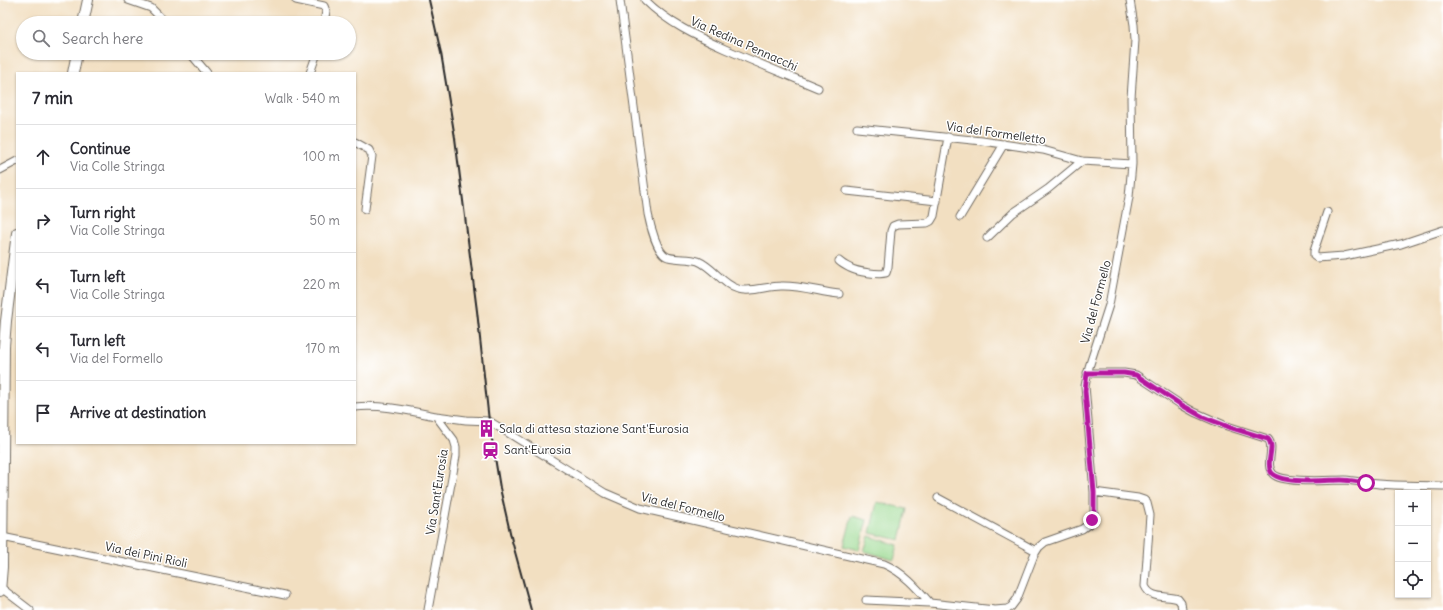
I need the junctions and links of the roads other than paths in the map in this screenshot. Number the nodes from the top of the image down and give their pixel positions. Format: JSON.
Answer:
{"nodes":[{"id":1,"x":88,"y":0,"type":"edge"},
{"id":2,"x":128,"y":0,"type":"edge"},
{"id":3,"x":296,"y":0,"type":"edge"},
{"id":4,"x":620,"y":0,"type":"edge"},
{"id":5,"x":645,"y":0,"type":"edge"},
{"id":6,"x":1130,"y":0,"type":"edge"},
{"id":7,"x":85,"y":16,"type":"edge"},
{"id":8,"x":159,"y":16,"type":"edge"},
{"id":9,"x":325,"y":16,"type":"edge"},
{"id":10,"x":76,"y":60,"type":"edge"},
{"id":11,"x":196,"y":60,"type":"edge"},
{"id":12,"x":315,"y":60,"type":"edge"},
{"id":13,"x":73,"y":72,"type":"edge"},
{"id":14,"x":206,"y":72,"type":"edge"},
{"id":15,"x":310,"y":72,"type":"edge"},
{"id":16,"x":818,"y":88,"type":"dead end"},
{"id":17,"x":857,"y":128,"type":"dead end"},
{"id":18,"x":948,"y":137,"type":"junction"},
{"id":19,"x":356,"y":143,"type":"edge"},
{"id":20,"x":1004,"y":144,"type":"junction"},
{"id":21,"x":1082,"y":160,"type":"junction"},
{"id":22,"x":16,"y":162,"type":"edge"},
{"id":23,"x":1132,"y":164,"type":"junction"},
{"id":24,"x":0,"y":170,"type":"edge"},
{"id":25,"x":847,"y":191,"type":"dead end"},
{"id":26,"x":937,"y":201,"type":"junction"},
{"id":27,"x":365,"y":209,"type":"dead end"},
{"id":28,"x":1327,"y":212,"type":"dead end"},
{"id":29,"x":960,"y":217,"type":"dead end"},
{"id":30,"x":1443,"y":230,"type":"edge"},
{"id":31,"x":987,"y":238,"type":"dead end"},
{"id":32,"x":16,"y":246,"type":"edge"},
{"id":33,"x":839,"y":261,"type":"dead end"},
{"id":34,"x":14,"y":272,"type":"edge"},
{"id":35,"x":839,"y":294,"type":"dead end"},
{"id":36,"x":1087,"y":373,"type":"junction"},
{"id":37,"x":356,"y":407,"type":"edge"},
{"id":38,"x":436,"y":416,"type":"junction"},
{"id":39,"x":1443,"y":486,"type":"edge"},
{"id":40,"x":1094,"y":492,"type":"junction"},
{"id":41,"x":938,"y":498,"type":"dead end"},
{"id":42,"x":1,"y":533,"type":"edge"},
{"id":43,"x":1036,"y":551,"type":"junction"},
{"id":44,"x":0,"y":587,"type":"edge"},
{"id":45,"x":0,"y":591,"type":"edge"},
{"id":46,"x":285,"y":595,"type":"dead end"},
{"id":47,"x":866,"y":600,"type":"dead end"},
{"id":48,"x":930,"y":603,"type":"junction"},
{"id":49,"x":30,"y":610,"type":"edge"},
{"id":50,"x":428,"y":610,"type":"edge"},
{"id":51,"x":1182,"y":610,"type":"edge"}],
"edges":[{"from":1,"to":7,"type":"main road"},
{"from":2,"to":8,"type":"street"},
{"from":3,"to":9,"type":"street"},
{"from":4,"to":35,"type":"street"},
{"from":5,"to":16,"type":"street","name":"Via Redina Pennacchi"},
{"from":6,"to":23,"type":"street","name":"Via del Formello"},
{"from":10,"to":13,"type":"main road"},
{"from":11,"to":14,"type":"street"},
{"from":12,"to":15,"type":"street"},
{"from":17,"to":18,"type":"street","name":"Via del Formelletto"},
{"from":18,"to":20,"type":"street","name":"Via del Formelletto"},
{"from":18,"to":26,"type":"street"},
{"from":19,"to":27,"type":"street"},
{"from":20,"to":21,"type":"street","name":"Via del Formelletto"},
{"from":20,"to":29,"type":"street"},
{"from":21,"to":23,"type":"street","name":"Via del Formelletto"},
{"from":21,"to":31,"type":"street"},
{"from":22,"to":24,"type":"street"},
{"from":23,"to":36,"type":"street","name":"Via del Formello"},
{"from":25,"to":26,"type":"street"},
{"from":26,"to":33,"type":"street"},
{"from":28,"to":30,"type":"street"},
{"from":32,"to":34,"type":"main road"},
{"from":34,"to":42,"type":"main road"},
{"from":36,"to":39,"type":"street"},
{"from":36,"to":40,"type":"street","name":"Via del Formello"},
{"from":37,"to":38,"type":"street"},
{"from":38,"to":48,"type":"street","name":"Via del Formello"},
{"from":38,"to":50,"type":"street","name":"Via Sant'Eurosia"},
{"from":40,"to":43,"type":"street","name":"Via del Formello"},
{"from":40,"to":51,"type":"street"},
{"from":41,"to":43,"type":"street"},
{"from":42,"to":44,"type":"main road"},
{"from":42,"to":46,"type":"street","name":"Via dei Pini Rioli"},
{"from":43,"to":48,"type":"street"},
{"from":44,"to":45,"type":"main road"},
{"from":44,"to":49,"type":"street"},
{"from":47,"to":48,"type":"street"}]}
